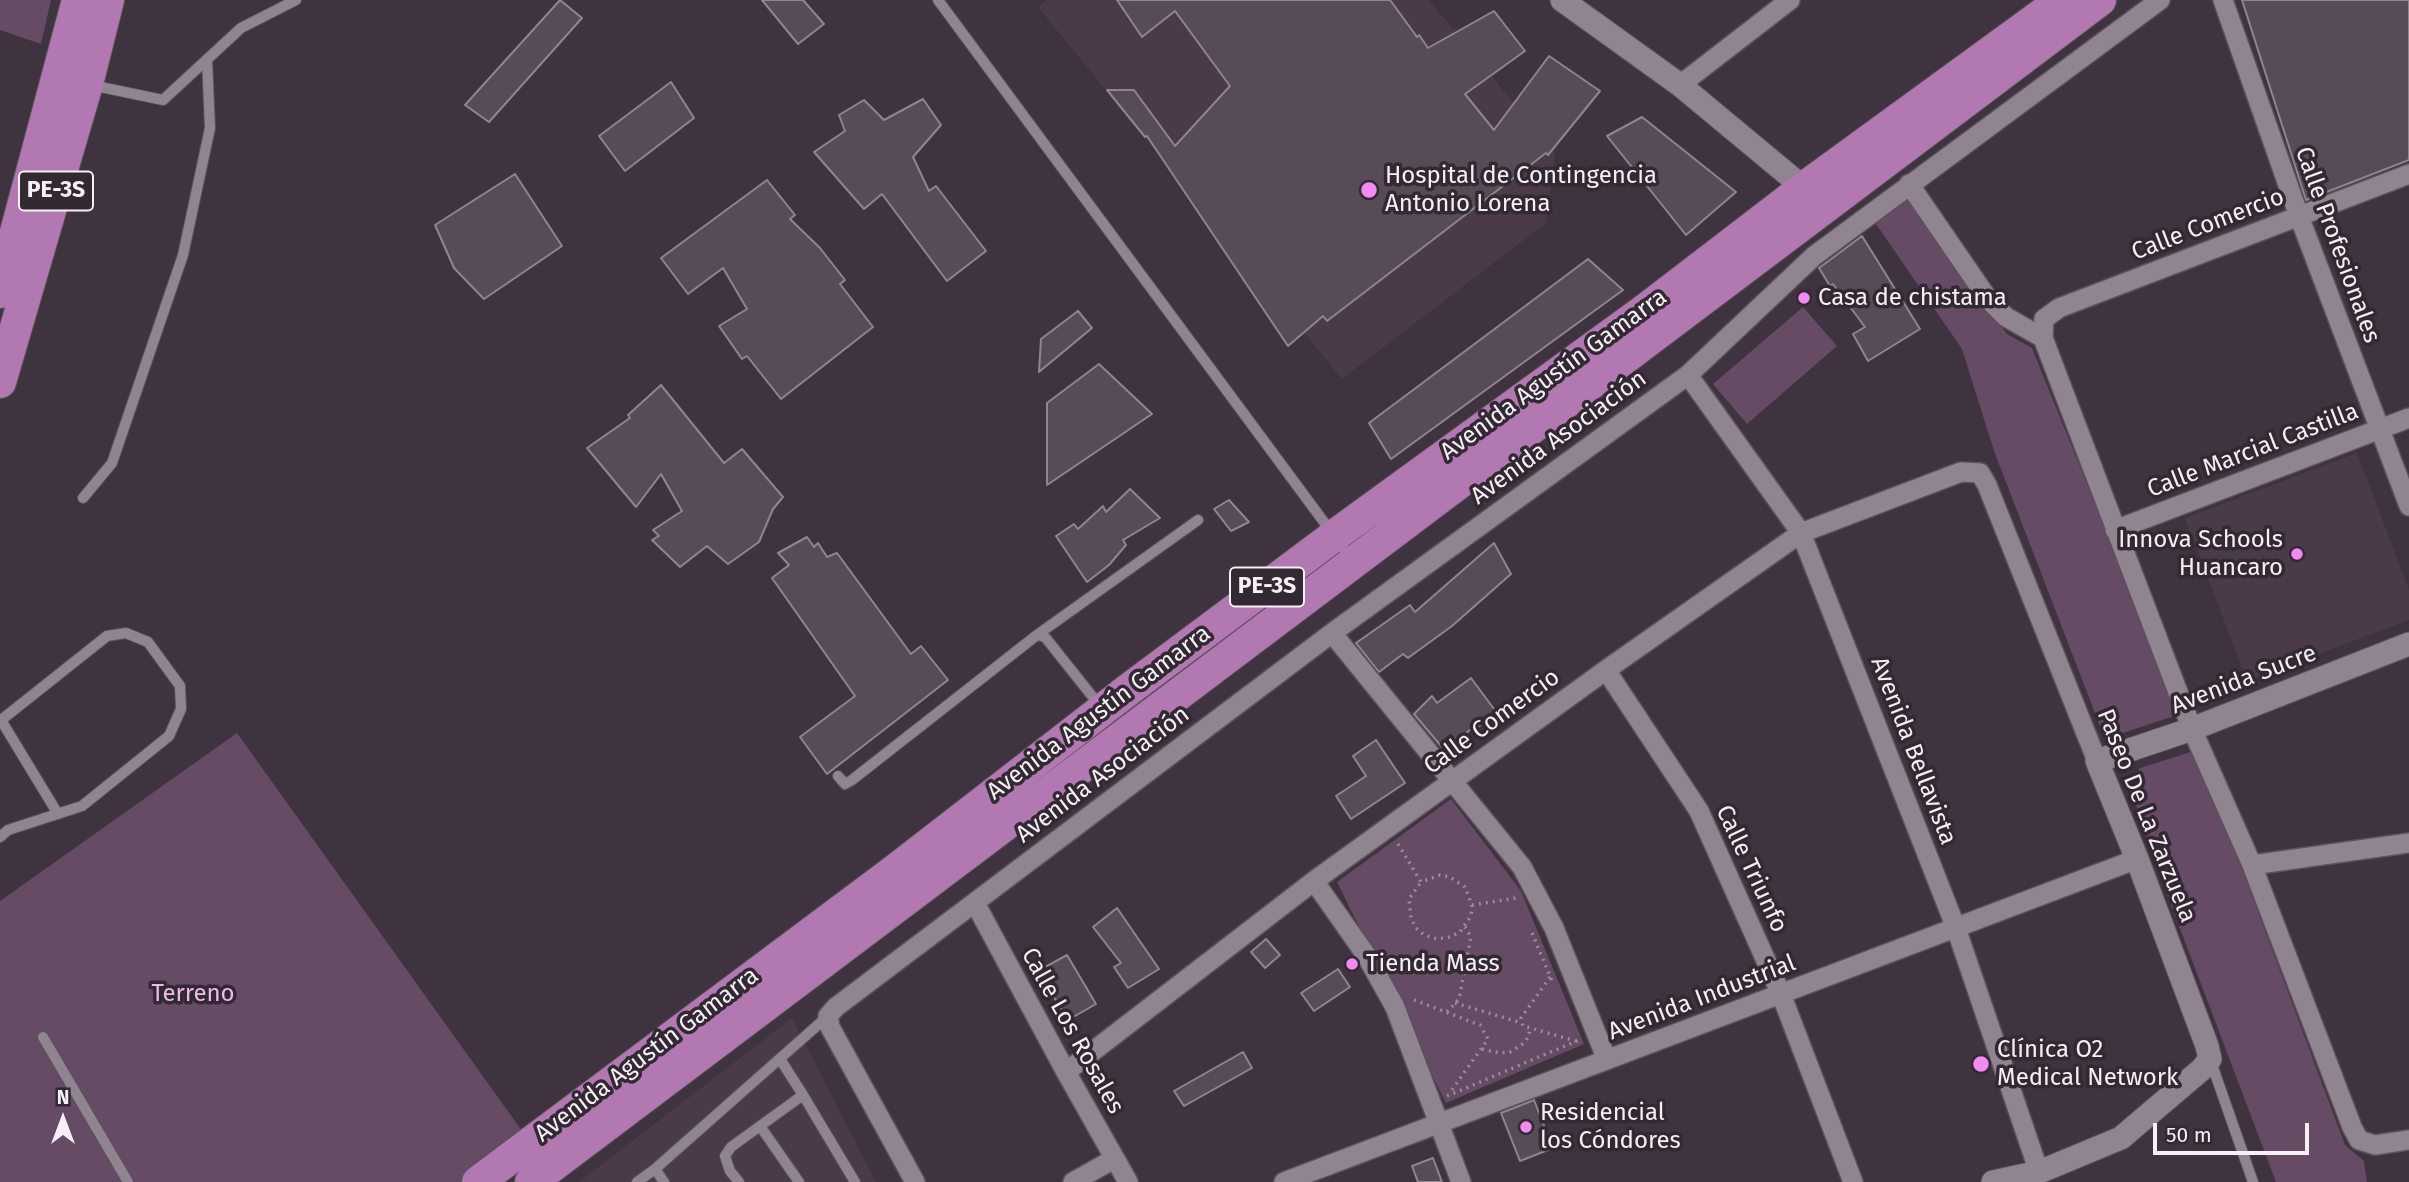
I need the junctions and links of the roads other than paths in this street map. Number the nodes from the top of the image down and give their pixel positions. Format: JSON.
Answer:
{"nodes":[{"id":1,"x":78,"y":0,"type":"edge"},
{"id":2,"x":108,"y":0,"type":"edge"},
{"id":3,"x":296,"y":0,"type":"edge"},
{"id":4,"x":938,"y":0,"type":"edge"},
{"id":5,"x":1562,"y":0,"type":"edge"},
{"id":6,"x":1790,"y":0,"type":"edge"},
{"id":7,"x":2062,"y":0,"type":"edge"},
{"id":8,"x":2099,"y":0,"type":"edge"},
{"id":9,"x":2160,"y":0,"type":"edge"},
{"id":10,"x":2223,"y":0,"type":"edge"},
{"id":11,"x":206,"y":60,"type":"junction"},
{"id":12,"x":73,"y":81,"type":"junction"},
{"id":13,"x":1680,"y":85,"type":"junction"},
{"id":14,"x":2409,"y":174,"type":"edge"},
{"id":15,"x":1909,"y":184,"type":"junction"},
{"id":16,"x":1812,"y":198,"type":"junction"},
{"id":17,"x":2299,"y":216,"type":"junction"},
{"id":18,"x":0,"y":292,"type":"edge"},
{"id":19,"x":2043,"y":338,"type":"junction"},
{"id":20,"x":1688,"y":374,"type":"junction"},
{"id":21,"x":0,"y":382,"type":"edge"},
{"id":22,"x":2409,"y":418,"type":"edge"},
{"id":23,"x":2380,"y":429,"type":"junction"},
{"id":24,"x":1980,"y":473,"type":"joint"},
{"id":25,"x":83,"y":498,"type":"dead end"},
{"id":26,"x":2409,"y":506,"type":"edge"},
{"id":27,"x":1198,"y":520,"type":"dead end"},
{"id":28,"x":2115,"y":530,"type":"junction"},
{"id":29,"x":1801,"y":533,"type":"junction"},
{"id":30,"x":1334,"y":536,"type":"junction"},
{"id":31,"x":1354,"y":562,"type":"junction"},
{"id":32,"x":1332,"y":633,"type":"junction"},
{"id":33,"x":1037,"y":635,"type":"junction"},
{"id":34,"x":2409,"y":644,"type":"edge"},
{"id":35,"x":1606,"y":670,"type":"junction"},
{"id":36,"x":1102,"y":709,"type":"junction"},
{"id":37,"x":1,"y":720,"type":"edge"},
{"id":38,"x":2192,"y":729,"type":"junction"},
{"id":39,"x":1072,"y":733,"type":"junction"},
{"id":40,"x":1093,"y":760,"type":"junction"},
{"id":41,"x":2097,"y":761,"type":"junction"},
{"id":42,"x":838,"y":776,"type":"dead end"},
{"id":43,"x":1453,"y":780,"type":"junction"},
{"id":44,"x":58,"y":814,"type":"junction"},
{"id":45,"x":0,"y":837,"type":"edge"},
{"id":46,"x":2409,"y":843,"type":"edge"},
{"id":47,"x":2137,"y":859,"type":"junction"},
{"id":48,"x":2252,"y":866,"type":"junction"},
{"id":49,"x":1314,"y":881,"type":"junction"},
{"id":50,"x":975,"y":902,"type":"junction"},
{"id":51,"x":1956,"y":928,"type":"junction"},
{"id":52,"x":1781,"y":994,"type":"junction"},
{"id":53,"x":828,"y":1016,"type":"junction"},
{"id":54,"x":43,"y":1037,"type":"dead end"},
{"id":55,"x":780,"y":1059,"type":"junction"},
{"id":56,"x":2210,"y":1059,"type":"junction"},
{"id":57,"x":1607,"y":1060,"type":"junction"},
{"id":58,"x":1066,"y":1072,"type":"junction"},
{"id":59,"x":803,"y":1094,"type":"junction"},
{"id":60,"x":1440,"y":1123,"type":"junction"},
{"id":61,"x":760,"y":1126,"type":"junction"},
{"id":62,"x":2409,"y":1140,"type":"edge"},
{"id":63,"x":1114,"y":1159,"type":"junction"},
{"id":64,"x":655,"y":1169,"type":"junction"},
{"id":65,"x":2039,"y":1172,"type":"junction"},
{"id":66,"x":128,"y":1182,"type":"edge"},
{"id":67,"x":478,"y":1182,"type":"edge"},
{"id":68,"x":531,"y":1182,"type":"edge"},
{"id":69,"x":637,"y":1182,"type":"edge"},
{"id":70,"x":664,"y":1182,"type":"edge"},
{"id":71,"x":739,"y":1182,"type":"edge"},
{"id":72,"x":799,"y":1182,"type":"edge"},
{"id":73,"x":855,"y":1182,"type":"edge"},
{"id":74,"x":915,"y":1182,"type":"edge"},
{"id":75,"x":1073,"y":1182,"type":"edge"},
{"id":76,"x":1128,"y":1182,"type":"edge"},
{"id":77,"x":1284,"y":1182,"type":"edge"},
{"id":78,"x":1461,"y":1182,"type":"edge"},
{"id":79,"x":1853,"y":1182,"type":"edge"},
{"id":80,"x":1993,"y":1182,"type":"edge"},
{"id":81,"x":2253,"y":1182,"type":"edge"}],
"edges":[{"from":1,"to":12,"type":"highway","number":"PE-3S"},
{"from":2,"to":12,"type":"highway","number":"PE-3S"},
{"from":3,"to":11,"type":"lane"},
{"from":4,"to":30,"type":"lane"},
{"from":5,"to":13,"type":"street"},
{"from":6,"to":13,"type":"street"},
{"from":7,"to":16,"type":"highway","name":"Avenida Agustín Gamarra","number":"PE-3S"},
{"from":8,"to":16,"type":"highway","name":"Avenida Agustín Gamarra","number":"PE-3S"},
{"from":9,"to":15,"type":"street","name":"Avenida Asociación"},
{"from":10,"to":17,"type":"street","name":"Calle Profesionales"},
{"from":11,"to":12,"type":"lane"},
{"from":11,"to":25,"type":"lane"},
{"from":12,"to":18,"type":"highway","number":"PE-3S"},
{"from":12,"to":21,"type":"highway","number":"PE-3S"},
{"from":13,"to":16,"type":"street"},
{"from":14,"to":17,"type":"street","name":"Calle Comercio"},
{"from":15,"to":19,"type":"street"},
{"from":15,"to":20,"type":"street","name":"Avenida Asociación"},
{"from":16,"to":30,"type":"highway","name":"Avenida Agustín Gamarra","number":"PE-3S"},
{"from":16,"to":31,"type":"highway","name":"Avenida Agustín Gamarra","number":"PE-3S"},
{"from":17,"to":19,"type":"street","name":"Calle Comercio"},
{"from":17,"to":23,"type":"street","name":"Calle Profesionales"},
{"from":19,"to":28,"type":"street"},
{"from":20,"to":29,"type":"street","name":"Avenida Bellavista"},
{"from":20,"to":32,"type":"street","name":"Avenida Asociación"},
{"from":22,"to":23,"type":"street","name":"Calle Marcial Castilla"},
{"from":23,"to":26,"type":"street","name":"Calle Profesionales"},
{"from":23,"to":28,"type":"street","name":"Calle Marcial Castilla"},
{"from":24,"to":29,"type":"street","name":"Calle Comercio"},
{"from":24,"to":41,"type":"street","name":"Paseo De La Zarzuela"},
{"from":27,"to":33,"type":"lane"},
{"from":28,"to":38,"type":"street"},
{"from":29,"to":35,"type":"street","name":"Calle Comercio"},
{"from":29,"to":51,"type":"street","name":"Avenida Bellavista"},
{"from":30,"to":31,"type":"lane"},
{"from":30,"to":36,"type":"highway","name":"Avenida Agustín Gamarra","number":"PE-3S"},
{"from":31,"to":40,"type":"highway","name":"Avenida Agustín Gamarra","number":"PE-3S"},
{"from":32,"to":43,"type":"street"},
{"from":32,"to":50,"type":"street","name":"Avenida Asociación"},
{"from":33,"to":36,"type":"lane"},
{"from":33,"to":42,"type":"lane"},
{"from":34,"to":38,"type":"street","name":"Avenida Sucre"},
{"from":35,"to":43,"type":"street","name":"Calle Comercio"},
{"from":35,"to":52,"type":"street","name":"Calle Triunfo"},
{"from":36,"to":39,"type":"highway","name":"Avenida Agustín Gamarra","number":"PE-3S"},
{"from":37,"to":44,"type":"lane"},
{"from":37,"to":44,"type":"lane"},
{"from":38,"to":41,"type":"street","name":"Avenida Sucre"},
{"from":38,"to":48,"type":"street"},
{"from":39,"to":40,"type":"highway"},
{"from":39,"to":67,"type":"highway","name":"Avenida Agustín Gamarra","number":"PE-3S"},
{"from":40,"to":68,"type":"highway","name":"Avenida Agustín Gamarra","number":"PE-3S"},
{"from":41,"to":47,"type":"street","name":"Paseo De La Zarzuela"},
{"from":43,"to":49,"type":"street","name":"Calle Comercio"},
{"from":43,"to":57,"type":"street"},
{"from":44,"to":45,"type":"lane"},
{"from":46,"to":48,"type":"street"},
{"from":47,"to":51,"type":"street","name":"Avenida Industrial"},
{"from":47,"to":56,"type":"street","name":"Paseo De La Zarzuela"},
{"from":48,"to":62,"type":"street"},
{"from":49,"to":58,"type":"street","name":"Calle Comercio"},
{"from":49,"to":60,"type":"street"},
{"from":50,"to":53,"type":"street","name":"Avenida Asociación"},
{"from":50,"to":58,"type":"street","name":"Calle Los Rosales"},
{"from":51,"to":52,"type":"street","name":"Avenida Industrial"},
{"from":51,"to":65,"type":"street","name":"Avenida Bellavista"},
{"from":52,"to":57,"type":"street","name":"Avenida Industrial"},
{"from":52,"to":79,"type":"street","name":"Calle Triunfo"},
{"from":53,"to":55,"type":"lane"},
{"from":53,"to":74,"type":"street"},
{"from":54,"to":66,"type":"lane"},
{"from":55,"to":59,"type":"lane"},
{"from":55,"to":64,"type":"lane"},
{"from":56,"to":65,"type":"street"},
{"from":56,"to":81,"type":"lane","name":"Paseo De La Zarzuela"},
{"from":57,"to":60,"type":"street","name":"Avenida Industrial"},
{"from":58,"to":63,"type":"street","name":"Calle Los Rosales"},
{"from":59,"to":61,"type":"lane"},
{"from":59,"to":73,"type":"lane"},
{"from":60,"to":77,"type":"street","name":"Avenida Industrial"},
{"from":60,"to":78,"type":"street"},
{"from":61,"to":71,"type":"lane"},
{"from":61,"to":72,"type":"lane"},
{"from":63,"to":75,"type":"street"},
{"from":63,"to":76,"type":"street","name":"Calle Los Rosales"},
{"from":64,"to":69,"type":"lane"},
{"from":64,"to":70,"type":"lane"},
{"from":65,"to":80,"type":"street"}]}
